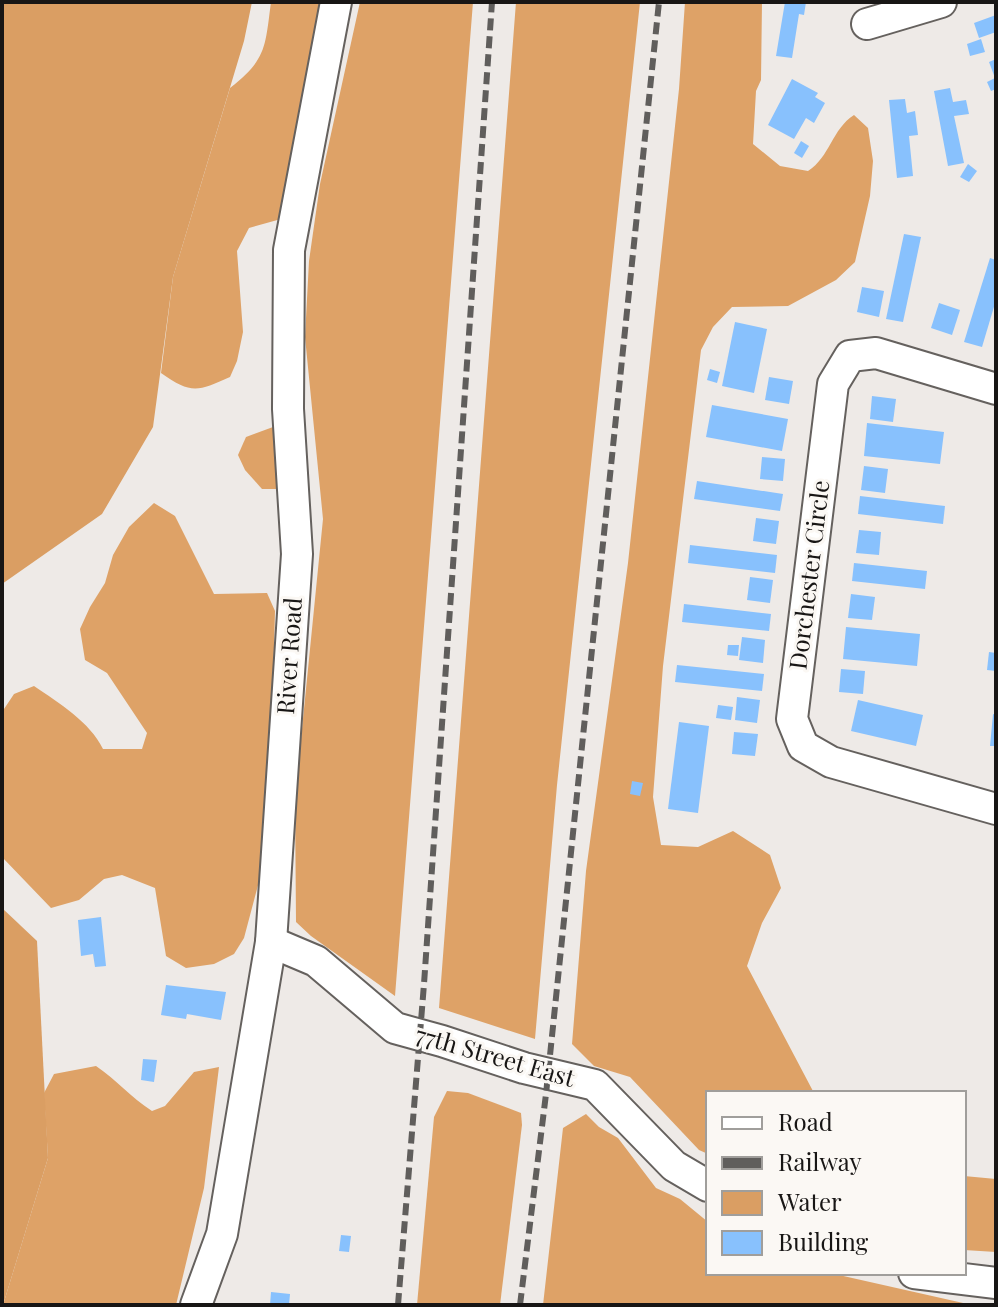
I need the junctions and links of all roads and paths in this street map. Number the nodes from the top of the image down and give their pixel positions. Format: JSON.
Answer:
{"nodes":[{"id":1,"x":336,"y":2,"type":"edge"},
{"id":2,"x":941,"y":2,"type":"edge"},
{"id":3,"x":867,"y":24,"type":"dead end"},
{"id":4,"x":996,"y":389,"type":"edge"},
{"id":5,"x":996,"y":809,"type":"edge"},
{"id":6,"x":271,"y":942,"type":"junction"},
{"id":7,"x":706,"y":1185,"type":"edge"},
{"id":8,"x":930,"y":1275,"type":"edge"},
{"id":9,"x":996,"y":1283,"type":"edge"},
{"id":10,"x":196,"y":1305,"type":"edge"}],
"edges":[{"from":1,"to":6,"type":"street","name":"River Road"},
{"from":2,"to":3,"type":"street"},
{"from":4,"to":5,"type":"street","name":"Dorchester Circle"},
{"from":6,"to":7,"type":"street","name":"77th Street East"},
{"from":6,"to":10,"type":"street","name":"River Road"},
{"from":8,"to":9,"type":"street"}]}
